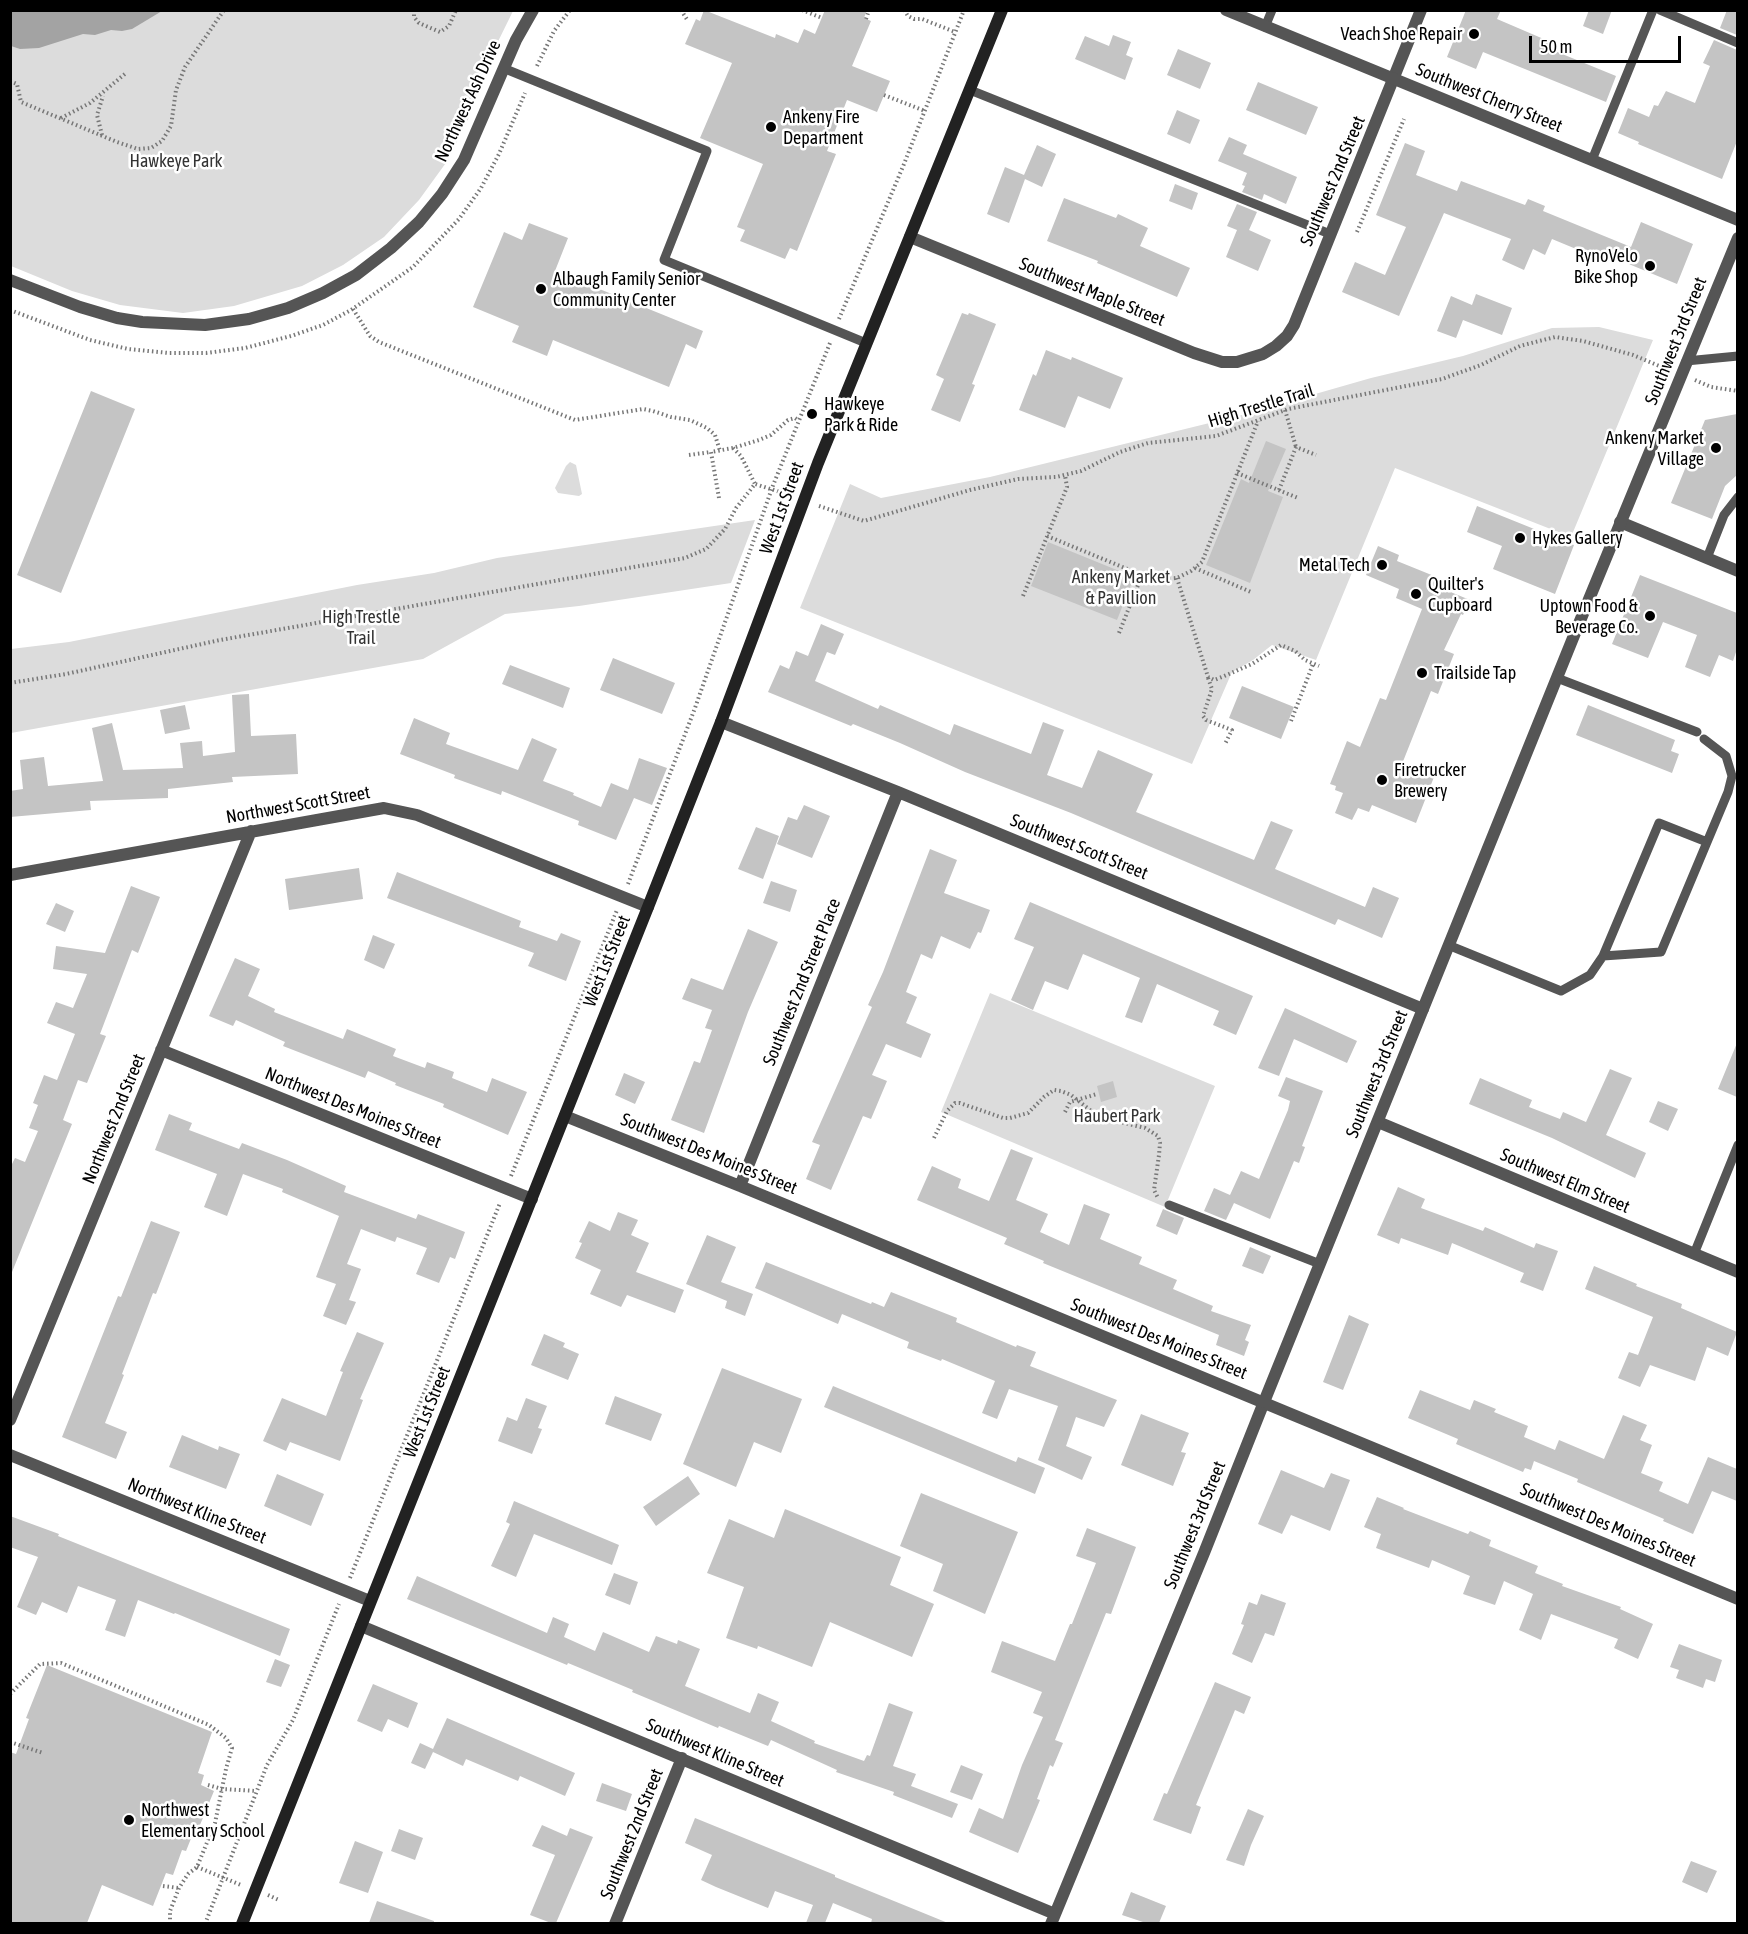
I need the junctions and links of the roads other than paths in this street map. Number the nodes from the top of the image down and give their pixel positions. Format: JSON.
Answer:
{"nodes":[{"id":1,"x":533,"y":10,"type":"edge"},
{"id":2,"x":1002,"y":10,"type":"edge"},
{"id":3,"x":1226,"y":10,"type":"edge"},
{"id":4,"x":1272,"y":10,"type":"edge"},
{"id":5,"x":1421,"y":10,"type":"edge"},
{"id":6,"x":1653,"y":10,"type":"edge"},
{"id":7,"x":1660,"y":10,"type":"edge"},
{"id":8,"x":1265,"y":27,"type":"junction"},
{"id":9,"x":1737,"y":43,"type":"edge"},
{"id":10,"x":503,"y":68,"type":"junction"},
{"id":11,"x":1393,"y":79,"type":"junction"},
{"id":12,"x":970,"y":90,"type":"junction"},
{"id":13,"x":1592,"y":160,"type":"junction"},
{"id":14,"x":1737,"y":220,"type":"edge"},
{"id":15,"x":1330,"y":234,"type":"junction"},
{"id":16,"x":910,"y":237,"type":"junction"},
{"id":17,"x":1737,"y":238,"type":"edge"},
{"id":18,"x":10,"y":280,"type":"edge"},
{"id":19,"x":866,"y":343,"type":"junction"},
{"id":20,"x":1263,"y":354,"type":"joint"},
{"id":21,"x":1737,"y":356,"type":"edge"},
{"id":22,"x":1686,"y":361,"type":"junction"},
{"id":23,"x":1737,"y":497,"type":"edge"},
{"id":24,"x":1620,"y":522,"type":"junction"},
{"id":25,"x":1707,"y":558,"type":"junction"},
{"id":26,"x":1737,"y":571,"type":"edge"},
{"id":27,"x":1557,"y":678,"type":"junction"},
{"id":28,"x":721,"y":722,"type":"junction"},
{"id":29,"x":1726,"y":756,"type":"junction"},
{"id":30,"x":1737,"y":760,"type":"edge"},
{"id":31,"x":898,"y":792,"type":"junction"},
{"id":32,"x":251,"y":831,"type":"junction"},
{"id":33,"x":1707,"y":842,"type":"junction"},
{"id":34,"x":10,"y":875,"type":"edge"},
{"id":35,"x":648,"y":907,"type":"junction"},
{"id":36,"x":1448,"y":945,"type":"junction"},
{"id":37,"x":1603,"y":956,"type":"junction"},
{"id":38,"x":1423,"y":1009,"type":"junction"},
{"id":39,"x":161,"y":1050,"type":"junction"},
{"id":40,"x":565,"y":1116,"type":"junction"},
{"id":41,"x":1378,"y":1122,"type":"junction"},
{"id":42,"x":1737,"y":1145,"type":"edge"},
{"id":43,"x":740,"y":1186,"type":"junction"},
{"id":44,"x":532,"y":1199,"type":"junction"},
{"id":45,"x":1169,"y":1205,"type":"road end"},
{"id":46,"x":1694,"y":1254,"type":"junction"},
{"id":47,"x":1320,"y":1264,"type":"junction"},
{"id":48,"x":1737,"y":1272,"type":"edge"},
{"id":49,"x":1264,"y":1402,"type":"junction"},
{"id":50,"x":10,"y":1420,"type":"edge"},
{"id":51,"x":10,"y":1455,"type":"edge"},
{"id":52,"x":1737,"y":1599,"type":"edge"},
{"id":53,"x":370,"y":1601,"type":"junction"},
{"id":54,"x":361,"y":1626,"type":"junction"},
{"id":55,"x":682,"y":1758,"type":"junction"},
{"id":56,"x":1053,"y":1919,"type":"edge"},
{"id":57,"x":242,"y":1923,"type":"edge"},
{"id":58,"x":615,"y":1923,"type":"edge"}],
"edges":[{"from":1,"to":10,"type":"street","name":"Northwest Ash Drive"},
{"from":2,"to":12,"type":"main road","name":"West 1st Street"},
{"from":3,"to":8,"type":"street","name":"Southwest Cherry Street"},
{"from":4,"to":8,"type":"lane"},
{"from":5,"to":11,"type":"street","name":"Southwest 2nd Street"},
{"from":6,"to":13,"type":"lane"},
{"from":7,"to":9,"type":"lane"},
{"from":8,"to":11,"type":"street","name":"Southwest Cherry Street"},
{"from":10,"to":18,"type":"street","name":"Northwest Ash Drive"},
{"from":10,"to":19,"type":"lane"},
{"from":11,"to":13,"type":"street","name":"Southwest Cherry Street"},
{"from":11,"to":15,"type":"street","name":"Southwest 2nd Street"},
{"from":12,"to":15,"type":"lane"},
{"from":12,"to":16,"type":"main road","name":"West 1st Street"},
{"from":13,"to":14,"type":"street","name":"Southwest Cherry Street"},
{"from":15,"to":20,"type":"street","name":"Southwest 2nd Street"},
{"from":16,"to":19,"type":"main road","name":"West 1st Street"},
{"from":16,"to":20,"type":"street","name":"Southwest Maple Street"},
{"from":17,"to":22,"type":"street","name":"Southwest 3rd Street"},
{"from":19,"to":28,"type":"main road","name":"West 1st Street"},
{"from":21,"to":22,"type":"lane"},
{"from":22,"to":24,"type":"street","name":"Southwest 3rd Street"},
{"from":23,"to":25,"type":"lane"},
{"from":24,"to":25,"type":"street"},
{"from":24,"to":27,"type":"street","name":"Southwest 3rd Street"},
{"from":25,"to":26,"type":"street"},
{"from":27,"to":29,"type":"lane"},
{"from":27,"to":36,"type":"street","name":"Southwest 3rd Street"},
{"from":28,"to":31,"type":"street","name":"Southwest Scott Street"},
{"from":28,"to":35,"type":"main road","name":"West 1st Street"},
{"from":29,"to":30,"type":"lane"},
{"from":29,"to":33,"type":"lane"},
{"from":31,"to":38,"type":"street","name":"Southwest Scott Street"},
{"from":31,"to":43,"type":"street","name":"Southwest 2nd Street Place"},
{"from":32,"to":34,"type":"street","name":"Northwest Scott Street"},
{"from":32,"to":35,"type":"street","name":"Northwest Scott Street"},
{"from":32,"to":39,"type":"street","name":"Northwest 2nd Street"},
{"from":33,"to":37,"type":"lane"},
{"from":33,"to":37,"type":"lane"},
{"from":35,"to":40,"type":"main road","name":"West 1st Street"},
{"from":36,"to":37,"type":"lane"},
{"from":36,"to":38,"type":"street","name":"Southwest 3rd Street"},
{"from":38,"to":41,"type":"street","name":"Southwest 3rd Street"},
{"from":39,"to":44,"type":"street","name":"Northwest Des Moines Street"},
{"from":39,"to":50,"type":"street","name":"Northwest 2nd Street"},
{"from":40,"to":43,"type":"street","name":"Southwest Des Moines Street"},
{"from":40,"to":44,"type":"main road","name":"West 1st Street"},
{"from":41,"to":46,"type":"street","name":"Southwest Elm Street"},
{"from":41,"to":47,"type":"street","name":"Southwest 3rd Street"},
{"from":42,"to":46,"type":"lane"},
{"from":43,"to":49,"type":"street","name":"Southwest Des Moines Street"},
{"from":44,"to":53,"type":"main road","name":"West 1st Street"},
{"from":45,"to":47,"type":"lane"},
{"from":46,"to":48,"type":"street","name":"Southwest Elm Street"},
{"from":47,"to":49,"type":"street","name":"Southwest 3rd Street"},
{"from":49,"to":52,"type":"street","name":"Southwest Des Moines Street"},
{"from":49,"to":56,"type":"street","name":"Southwest 3rd Street"},
{"from":51,"to":53,"type":"street","name":"Northwest Kline Street"},
{"from":53,"to":54,"type":"main road","name":"West 1st Street"},
{"from":54,"to":55,"type":"street","name":"Southwest Kline Street"},
{"from":54,"to":57,"type":"main road","name":"West 1st Street"},
{"from":55,"to":56,"type":"street","name":"Southwest Kline Street"},
{"from":55,"to":58,"type":"street","name":"Southwest 2nd Street"}]}
